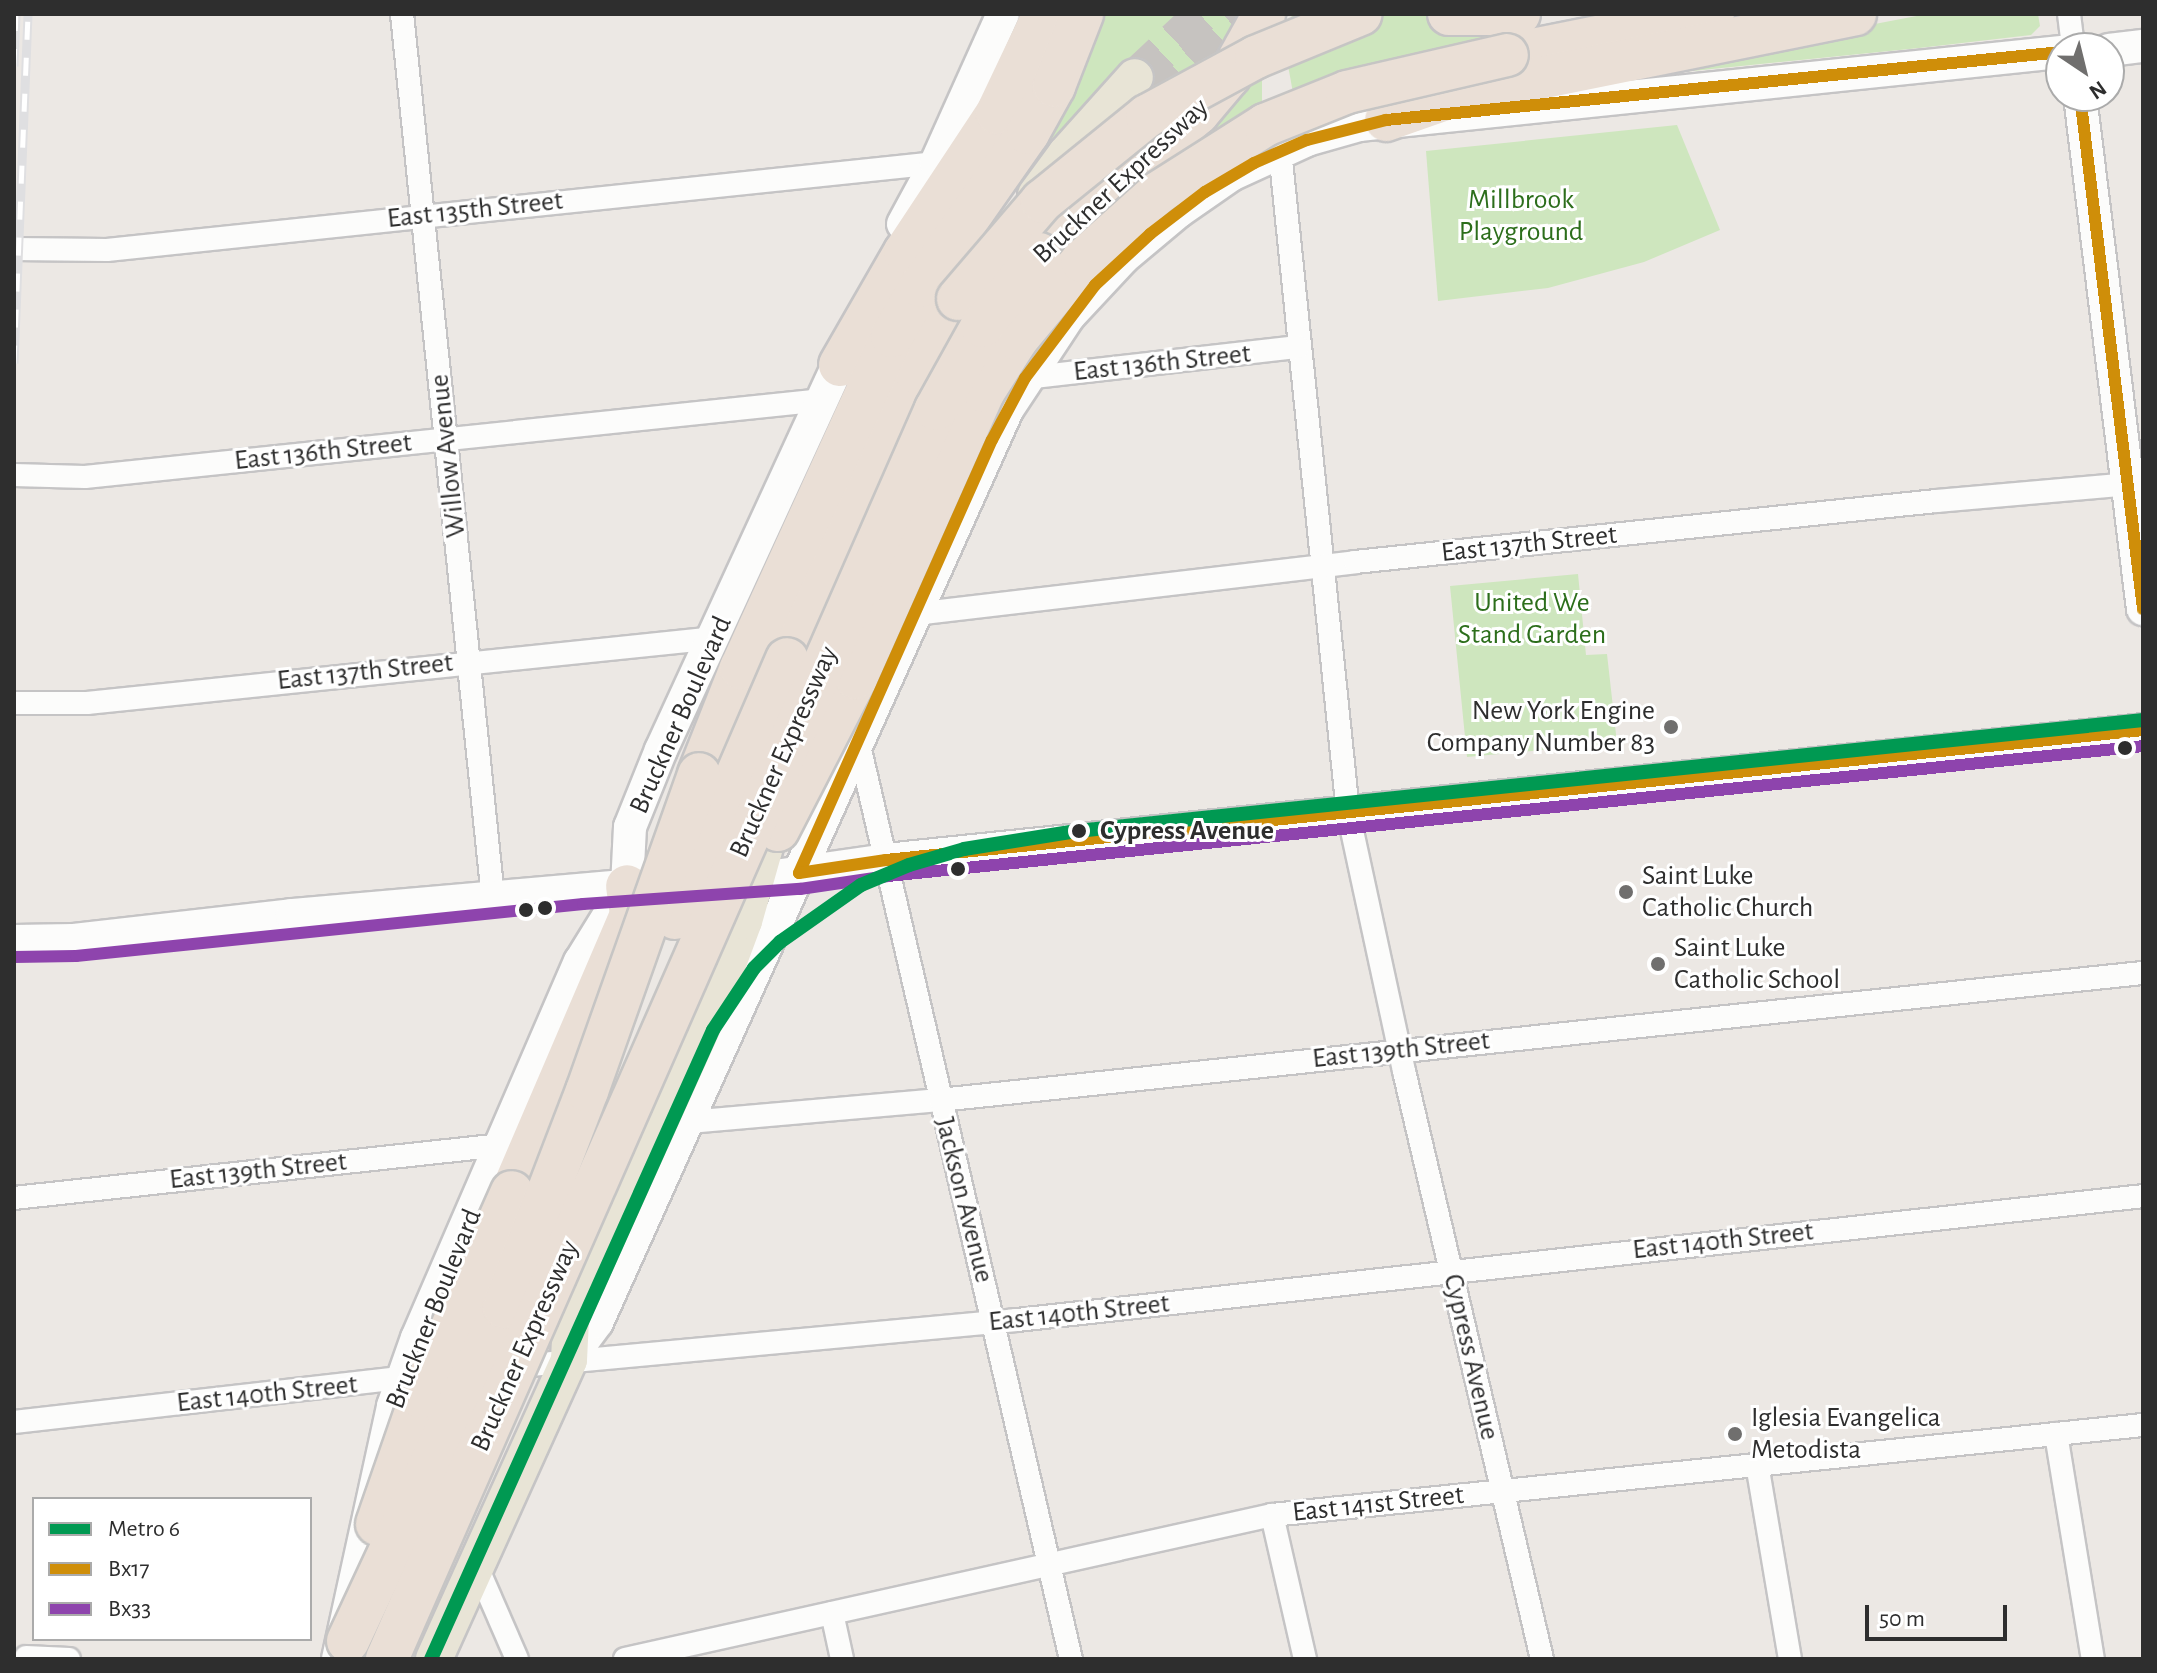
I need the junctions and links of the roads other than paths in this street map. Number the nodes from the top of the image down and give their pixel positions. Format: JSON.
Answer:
{"nodes":[{"id":1,"x":402,"y":14,"type":"edge"},
{"id":2,"x":1003,"y":14,"type":"edge"},
{"id":3,"x":1044,"y":14,"type":"edge"},
{"id":4,"x":1082,"y":14,"type":"edge"},
{"id":5,"x":1264,"y":14,"type":"edge"},
{"id":6,"x":1361,"y":14,"type":"edge"},
{"id":7,"x":1449,"y":14,"type":"edge"},
{"id":8,"x":1713,"y":14,"type":"edge"},
{"id":9,"x":1855,"y":14,"type":"edge"},
{"id":10,"x":1530,"y":31,"type":"edge"},
{"id":11,"x":2045,"y":54,"type":"edge"},
{"id":12,"x":2082,"y":112,"type":"edge"},
{"id":13,"x":1386,"y":120,"type":"junction"},
{"id":14,"x":1280,"y":151,"type":"junction"},
{"id":15,"x":936,"y":163,"type":"junction"},
{"id":16,"x":423,"y":215,"type":"junction"},
{"id":17,"x":14,"y":249,"type":"edge"},
{"id":18,"x":1298,"y":347,"type":"junction"},
{"id":19,"x":1025,"y":378,"type":"junction"},
{"id":20,"x":831,"y":382,"type":"junction"},
{"id":21,"x":446,"y":438,"type":"junction"},
{"id":22,"x":14,"y":475,"type":"edge"},
{"id":23,"x":2135,"y":483,"type":"edge"},
{"id":24,"x":1322,"y":566,"type":"junction"},
{"id":25,"x":2143,"y":609,"type":"edge"},
{"id":26,"x":915,"y":614,"type":"junction"},
{"id":27,"x":716,"y":638,"type":"junction"},
{"id":28,"x":471,"y":661,"type":"junction"},
{"id":29,"x":788,"y":683,"type":"junction"},
{"id":30,"x":14,"y":703,"type":"edge"},
{"id":31,"x":2143,"y":730,"type":"edge"},
{"id":32,"x":858,"y":741,"type":"junction"},
{"id":33,"x":1348,"y":812,"type":"junction"},
{"id":34,"x":886,"y":860,"type":"junction"},
{"id":35,"x":799,"y":873,"type":"junction"},
{"id":36,"x":755,"y":876,"type":"junction"},
{"id":37,"x":708,"y":880,"type":"junction"},
{"id":38,"x":627,"y":886,"type":"junction"},
{"id":39,"x":493,"y":897,"type":"junction"},
{"id":40,"x":14,"y":941,"type":"edge"},
{"id":41,"x":2143,"y":973,"type":"edge"},
{"id":42,"x":1399,"y":1050,"type":"junction"},
{"id":43,"x":940,"y":1100,"type":"junction"},
{"id":44,"x":659,"y":1116,"type":"junction"},
{"id":45,"x":502,"y":1145,"type":"junction"},
{"id":46,"x":2143,"y":1196,"type":"edge"},
{"id":47,"x":14,"y":1198,"type":"edge"},
{"id":48,"x":1450,"y":1270,"type":"junction"},
{"id":49,"x":504,"y":1307,"type":"junction"},
{"id":50,"x":994,"y":1323,"type":"junction"},
{"id":51,"x":569,"y":1360,"type":"junction"},
{"id":52,"x":492,"y":1369,"type":"junction"},
{"id":53,"x":402,"y":1378,"type":"junction"},
{"id":54,"x":14,"y":1422,"type":"edge"},
{"id":55,"x":2143,"y":1425,"type":"edge"},
{"id":56,"x":2056,"y":1434,"type":"junction"},
{"id":57,"x":1757,"y":1464,"type":"junction"},
{"id":58,"x":1502,"y":1490,"type":"junction"},
{"id":59,"x":1272,"y":1515,"type":"junction"},
{"id":60,"x":1048,"y":1564,"type":"junction"},
{"id":61,"x":477,"y":1567,"type":"junction"},
{"id":62,"x":832,"y":1613,"type":"junction"},
{"id":63,"x":349,"y":1655,"type":"edge"},
{"id":64,"x":26,"y":1657,"type":"edge"},
{"id":65,"x":69,"y":1659,"type":"edge"},
{"id":66,"x":387,"y":1659,"type":"edge"},
{"id":67,"x":434,"y":1659,"type":"edge"},
{"id":68,"x":517,"y":1659,"type":"edge"},
{"id":69,"x":625,"y":1659,"type":"edge"},
{"id":70,"x":842,"y":1659,"type":"edge"},
{"id":71,"x":1071,"y":1659,"type":"edge"},
{"id":72,"x":1305,"y":1659,"type":"edge"},
{"id":73,"x":1542,"y":1659,"type":"edge"},
{"id":74,"x":1790,"y":1659,"type":"edge"},
{"id":75,"x":2093,"y":1659,"type":"edge"}],
"edges":[{"from":1,"to":16,"type":"street","name":"Willow Avenue"},
{"from":2,"to":15,"type":"main road","name":"Bruckner Boulevard"},
{"from":3,"to":20,"type":"highway"},
{"from":4,"to":49,"type":"highway","name":"Bruckner Expressway","bridge":true},
{"from":5,"to":44,"type":"highway","name":"Bruckner Expressway","bridge":true},
{"from":6,"to":49,"type":"highway","bridge":true},
{"from":7,"to":10,"type":"highway"},
{"from":8,"to":10,"type":"highway"},
{"from":9,"to":13,"type":"highway"},
{"from":10,"to":44,"type":"highway","bridge":true},
{"from":11,"to":13,"type":"main road"},
{"from":12,"to":23,"type":"main road"},
{"from":13,"to":14,"type":"main road"},
{"from":14,"to":18,"type":"street","name":"Cypress Avenue"},
{"from":14,"to":19,"type":"main road"},
{"from":15,"to":16,"type":"street","name":"East 135th Street"},
{"from":15,"to":20,"type":"main road","name":"Bruckner Boulevard"},
{"from":16,"to":17,"type":"street","name":"East 135th Street"},
{"from":16,"to":21,"type":"street","name":"Willow Avenue"},
{"from":18,"to":19,"type":"street","name":"East 136th Street"},
{"from":18,"to":24,"type":"street","name":"Cypress Avenue"},
{"from":19,"to":26,"type":"main road"},
{"from":20,"to":21,"type":"street","name":"East 136th Street"},
{"from":20,"to":27,"type":"main road","name":"Bruckner Boulevard"},
{"from":21,"to":22,"type":"street","name":"East 136th Street"},
{"from":21,"to":28,"type":"street","name":"Willow Avenue"},
{"from":23,"to":24,"type":"street","name":"East 137th Street"},
{"from":23,"to":25,"type":"main road"},
{"from":24,"to":26,"type":"street","name":"East 137th Street"},
{"from":24,"to":33,"type":"street","name":"Cypress Avenue"},
{"from":26,"to":32,"type":"main road"},
{"from":27,"to":28,"type":"street","name":"East 137th Street"},
{"from":27,"to":38,"type":"main road","name":"Bruckner Boulevard"},
{"from":28,"to":30,"type":"street","name":"East 137th Street"},
{"from":28,"to":39,"type":"street","name":"Willow Avenue"},
{"from":29,"to":36,"type":"main road"},
{"from":29,"to":37,"type":"main road"},
{"from":29,"to":38,"type":"main road"},
{"from":31,"to":33,"type":"main road"},
{"from":32,"to":34,"type":"street","name":"Jackson Avenue"},
{"from":32,"to":35,"type":"main road"},
{"from":33,"to":34,"type":"main road"},
{"from":33,"to":42,"type":"street","name":"Cypress Avenue"},
{"from":34,"to":35,"type":"main road"},
{"from":34,"to":43,"type":"street","name":"Jackson Avenue"},
{"from":35,"to":36,"type":"main road"},
{"from":35,"to":44,"type":"main road"},
{"from":36,"to":37,"type":"main road"},
{"from":36,"to":44,"type":"main road"},
{"from":37,"to":38,"type":"main road"},
{"from":37,"to":52,"type":"main road"},
{"from":38,"to":39,"type":"main road"},
{"from":38,"to":45,"type":"main road","name":"Bruckner Boulevard"},
{"from":38,"to":63,"type":"highway","bridge":true},
{"from":39,"to":40,"type":"main road"},
{"from":41,"to":42,"type":"street","name":"East 139th Street"},
{"from":42,"to":43,"type":"street","name":"East 139th Street"},
{"from":42,"to":48,"type":"street","name":"Cypress Avenue"},
{"from":43,"to":44,"type":"street","name":"East 139th Street"},
{"from":43,"to":50,"type":"street","name":"Jackson Avenue"},
{"from":44,"to":51,"type":"main road"},
{"from":44,"to":66,"type":"highway","name":"Bruckner Expressway","bridge":true},
{"from":45,"to":47,"type":"street","name":"East 139th Street"},
{"from":45,"to":53,"type":"main road","name":"Bruckner Boulevard"},
{"from":46,"to":48,"type":"street","name":"East 140th Street"},
{"from":48,"to":50,"type":"street","name":"East 140th Street"},
{"from":48,"to":58,"type":"street","name":"Cypress Avenue"},
{"from":49,"to":63,"type":"highway","name":"Bruckner Expressway","bridge":true},
{"from":50,"to":51,"type":"street","name":"East 140th Street"},
{"from":50,"to":60,"type":"street","name":"Jackson Avenue"},
{"from":51,"to":52,"type":"street","name":"East 140th Street"},
{"from":51,"to":61,"type":"main road"},
{"from":52,"to":53,"type":"street","name":"East 140th Street"},
{"from":52,"to":63,"type":"main road"},
{"from":53,"to":54,"type":"street","name":"East 140th Street"},
{"from":53,"to":63,"type":"main road","name":"Bruckner Boulevard"},
{"from":55,"to":56,"type":"street","name":"East 141st Street"},
{"from":56,"to":57,"type":"street","name":"East 141st Street"},
{"from":56,"to":75,"type":"street"},
{"from":57,"to":58,"type":"street","name":"East 141st Street"},
{"from":57,"to":74,"type":"street"},
{"from":58,"to":59,"type":"street","name":"East 141st Street"},
{"from":58,"to":73,"type":"street","name":"Cypress Avenue"},
{"from":59,"to":60,"type":"street","name":"East 141st Street"},
{"from":59,"to":72,"type":"street"},
{"from":60,"to":62,"type":"street","name":"East 141st Street"},
{"from":60,"to":71,"type":"street","name":"Jackson Avenue"},
{"from":61,"to":67,"type":"main road"},
{"from":61,"to":68,"type":"street"},
{"from":62,"to":69,"type":"street","name":"East 141st Street"},
{"from":62,"to":70,"type":"street"},
{"from":64,"to":65,"type":"street"}]}
